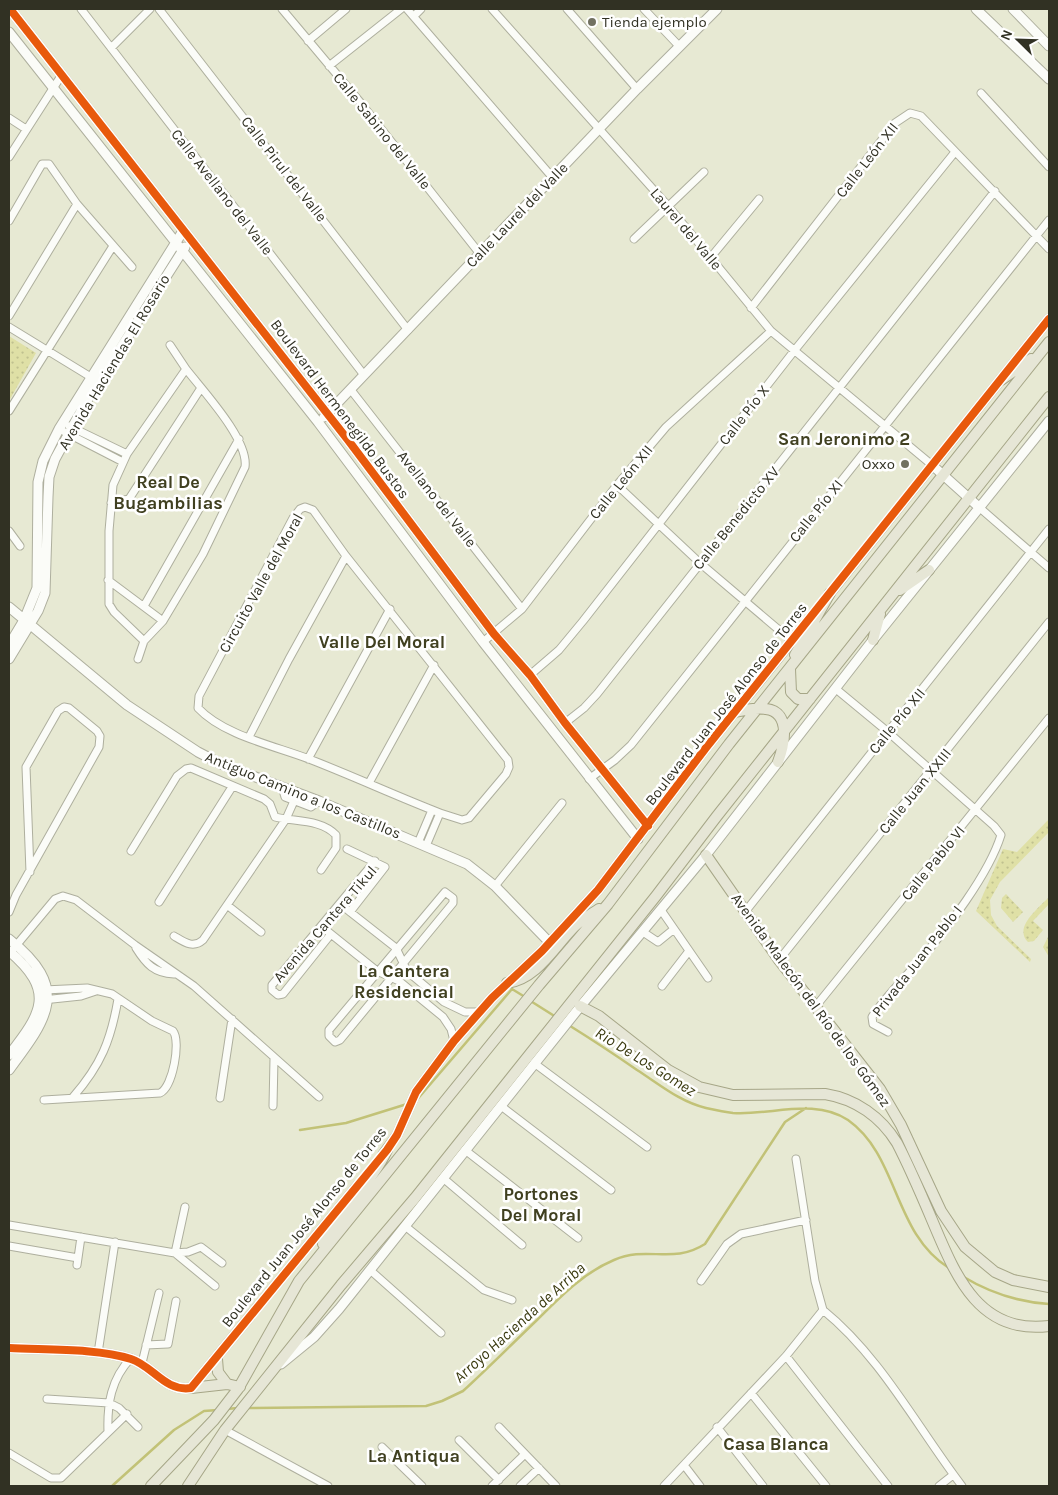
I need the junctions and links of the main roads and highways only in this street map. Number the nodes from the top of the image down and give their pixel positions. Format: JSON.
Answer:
{"nodes":[{"id":1,"x":1049,"y":342,"type":"edge"},
{"id":2,"x":1042,"y":351,"type":"junction"},
{"id":3,"x":1001,"y":380,"type":"road end"},
{"id":4,"x":1049,"y":397,"type":"edge"},
{"id":5,"x":930,"y":570,"type":"road end"},
{"id":6,"x":830,"y":593,"type":"road end"},
{"id":7,"x":891,"y":597,"type":"junction"},
{"id":8,"x":881,"y":609,"type":"junction"},
{"id":9,"x":873,"y":640,"type":"road end"},
{"id":10,"x":789,"y":670,"type":"junction"},
{"id":11,"x":810,"y":699,"type":"junction"},
{"id":12,"x":758,"y":709,"type":"junction"},
{"id":13,"x":735,"y":712,"type":"road end"},
{"id":14,"x":785,"y":731,"type":"junction"},
{"id":15,"x":778,"y":762,"type":"road end"},
{"id":16,"x":706,"y":855,"type":"road end"},
{"id":17,"x":608,"y":904,"type":"junction"},
{"id":18,"x":507,"y":983,"type":"road end"},
{"id":19,"x":578,"y":1004,"type":"junction"},
{"id":20,"x":386,"y":1150,"type":"road end"},
{"id":21,"x":319,"y":1256,"type":"junction"},
{"id":22,"x":1049,"y":1287,"type":"edge"},
{"id":23,"x":1049,"y":1326,"type":"edge"},
{"id":24,"x":217,"y":1359,"type":"road end"},
{"id":25,"x":227,"y":1384,"type":"junction"},
{"id":26,"x":191,"y":1388,"type":"road end"},
{"id":27,"x":239,"y":1388,"type":"junction"},
{"id":28,"x":151,"y":1486,"type":"edge"},
{"id":29,"x":188,"y":1486,"type":"edge"}],
"edges":[{"from":1,"to":2,"type":"main road","name":"Boulevard Juan José Alonso de Torres"},
{"from":2,"to":3,"type":"main road"},
{"from":2,"to":10,"type":"main road","name":"Boulevard Juan José Alonso de Torres"},
{"from":4,"to":7,"type":"main road"},
{"from":5,"to":7,"type":"main road"},
{"from":6,"to":10,"type":"main road"},
{"from":7,"to":8,"type":"main road"},
{"from":8,"to":9,"type":"main road"},
{"from":8,"to":11,"type":"main road"},
{"from":10,"to":11,"type":"main road"},
{"from":10,"to":12,"type":"main road","name":"Boulevard Juan José Alonso de Torres"},
{"from":11,"to":14,"type":"main road"},
{"from":12,"to":13,"type":"main road"},
{"from":12,"to":14,"type":"main road"},
{"from":12,"to":17,"type":"main road","name":"Boulevard Juan José Alonso de Torres"},
{"from":14,"to":15,"type":"main road"},
{"from":14,"to":19,"type":"main road"},
{"from":16,"to":22,"type":"main road","name":"Avenida Malecón del Río de los Gómez"},
{"from":17,"to":18,"type":"main road"},
{"from":17,"to":21,"type":"main road","name":"Boulevard Juan José Alonso de Torres"},
{"from":19,"to":23,"type":"main road","name":"Avenida Malecón del Río de los Gómez"},
{"from":19,"to":29,"type":"main road"},
{"from":20,"to":21,"type":"main road"},
{"from":21,"to":27,"type":"main road","name":"Boulevard Juan José Alonso de Torres"},
{"from":24,"to":25,"type":"main road"},
{"from":25,"to":26,"type":"main road"},
{"from":25,"to":27,"type":"main road"},
{"from":27,"to":28,"type":"main road","name":"Boulevard Juan José Alonso de Torres"}]}
